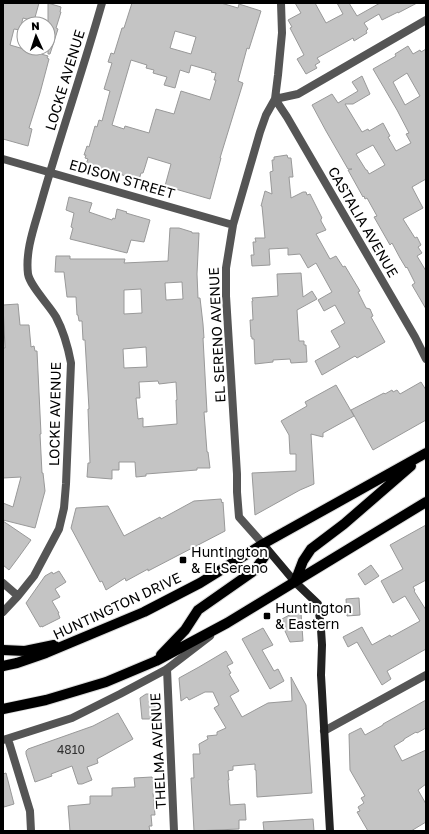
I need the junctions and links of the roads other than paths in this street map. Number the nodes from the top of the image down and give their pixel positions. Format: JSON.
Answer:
{"nodes":[{"id":1,"x":102,"y":3,"type":"edge"},
{"id":2,"x":281,"y":3,"type":"edge"},
{"id":3,"x":426,"y":20,"type":"edge"},
{"id":4,"x":275,"y":99,"type":"junction"},
{"id":5,"x":3,"y":159,"type":"edge"},
{"id":6,"x":50,"y":172,"type":"junction"},
{"id":7,"x":233,"y":225,"type":"junction"},
{"id":8,"x":426,"y":359,"type":"edge"},
{"id":9,"x":426,"y":453,"type":"edge"},
{"id":10,"x":426,"y":502,"type":"edge"},
{"id":11,"x":263,"y":544,"type":"junction"},
{"id":12,"x":296,"y":582,"type":"junction"},
{"id":13,"x":3,"y":583,"type":"edge"},
{"id":14,"x":18,"y":596,"type":"junction"},
{"id":15,"x":3,"y":612,"type":"edge"},
{"id":16,"x":227,"y":623,"type":"junction"},
{"id":17,"x":81,"y":639,"type":"junction"},
{"id":18,"x":3,"y":650,"type":"edge"},
{"id":19,"x":156,"y":661,"type":"junction"},
{"id":20,"x":3,"y":666,"type":"edge"},
{"id":21,"x":167,"y":669,"type":"junction"},
{"id":22,"x":426,"y":675,"type":"edge"},
{"id":23,"x":3,"y":709,"type":"edge"},
{"id":24,"x":324,"y":731,"type":"junction"},
{"id":25,"x":6,"y":739,"type":"edge"},
{"id":26,"x":31,"y":831,"type":"edge"},
{"id":27,"x":174,"y":831,"type":"edge"},
{"id":28,"x":330,"y":831,"type":"edge"}],
"edges":[{"from":1,"to":6,"type":"street","name":"LOCKE AVENUE"},
{"from":2,"to":4,"type":"street","name":"EL SERENO AVENUE"},
{"from":3,"to":4,"type":"street"},
{"from":4,"to":7,"type":"street","name":"EL SERENO AVENUE"},
{"from":4,"to":8,"type":"street","name":"CASTALIA AVENUE"},
{"from":5,"to":6,"type":"street","name":"EDISON STREET"},
{"from":6,"to":7,"type":"street","name":"EDISON STREET"},
{"from":6,"to":14,"type":"street","name":"LOCKE AVENUE"},
{"from":7,"to":11,"type":"street","name":"EL SERENO AVENUE"},
{"from":9,"to":11,"type":"main road","name":"HUNTINGTON DRIVE"},
{"from":9,"to":12,"type":"main road"},
{"from":10,"to":12,"type":"main road"},
{"from":11,"to":12,"type":"main road"},
{"from":11,"to":17,"type":"main road","name":"HUNTINGTON DRIVE"},
{"from":11,"to":19,"type":"main road"},
{"from":12,"to":16,"type":"main road"},
{"from":12,"to":24,"type":"main road"},
{"from":13,"to":14,"type":"street"},
{"from":14,"to":15,"type":"street","name":"LOCKE AVENUE"},
{"from":16,"to":19,"type":"main road"},
{"from":16,"to":21,"type":"street"},
{"from":17,"to":18,"type":"main road"},
{"from":17,"to":20,"type":"main road","name":"HUNTINGTON DRIVE"},
{"from":19,"to":23,"type":"main road"},
{"from":21,"to":25,"type":"street"},
{"from":21,"to":27,"type":"street","name":"THELMA AVENUE"},
{"from":22,"to":24,"type":"street"},
{"from":24,"to":28,"type":"main road"},
{"from":25,"to":26,"type":"street"}]}
